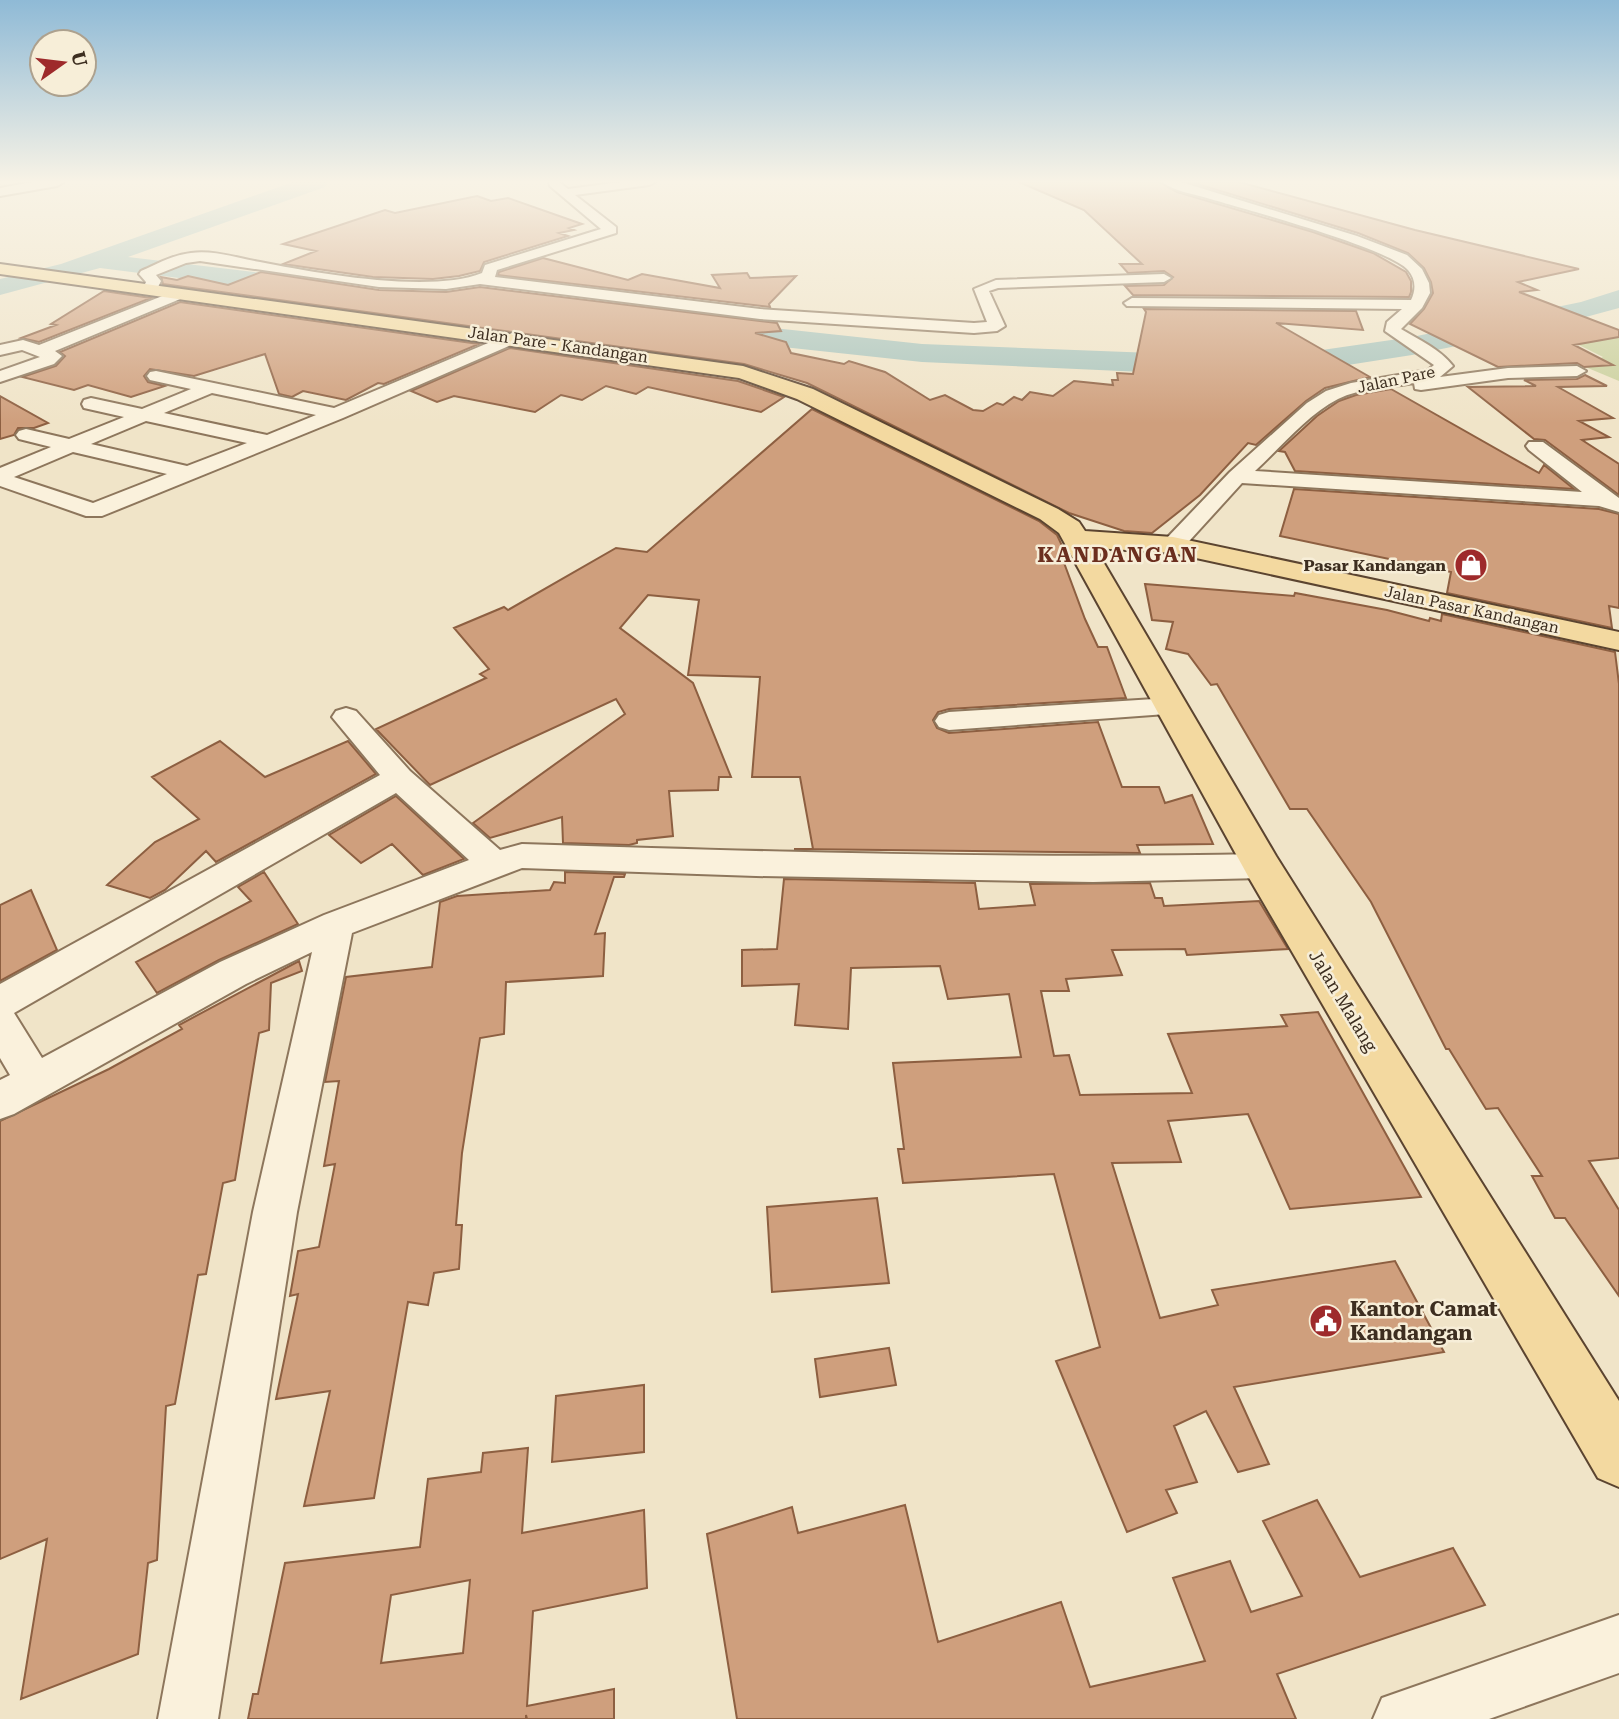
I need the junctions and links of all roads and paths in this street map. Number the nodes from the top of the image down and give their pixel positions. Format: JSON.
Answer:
{"nodes":[{"id":1,"x":181,"y":262,"type":"edge"},
{"id":2,"x":237,"y":262,"type":"edge"},
{"id":3,"x":509,"y":262,"type":"edge"},
{"id":4,"x":1406,"y":262,"type":"edge"},
{"id":5,"x":0,"y":269,"type":"edge"},
{"id":6,"x":1164,"y":278,"type":"dead end"},
{"id":7,"x":483,"y":280,"type":"junction"},
{"id":8,"x":143,"y":283,"type":"junction"},
{"id":9,"x":180,"y":294,"type":"junction"},
{"id":10,"x":1132,"y":303,"type":"dead end"},
{"id":11,"x":1418,"y":305,"type":"junction"},
{"id":12,"x":512,"y":338,"type":"junction"},
{"id":13,"x":0,"y":350,"type":"edge"},
{"id":14,"x":40,"y":351,"type":"junction"},
{"id":15,"x":1577,"y":371,"type":"dead end"},
{"id":16,"x":156,"y":376,"type":"dead end"},
{"id":17,"x":0,"y":377,"type":"edge"},
{"id":18,"x":1366,"y":384,"type":"junction"},
{"id":19,"x":211,"y":387,"type":"junction"},
{"id":20,"x":91,"y":404,"type":"dead end"},
{"id":21,"x":336,"y":414,"type":"junction"},
{"id":22,"x":142,"y":415,"type":"junction"},
{"id":23,"x":26,"y":435,"type":"dead end"},
{"id":24,"x":268,"y":442,"type":"junction"},
{"id":25,"x":69,"y":445,"type":"junction"},
{"id":26,"x":1535,"y":446,"type":"dead end"},
{"id":27,"x":189,"y":473,"type":"junction"},
{"id":28,"x":1237,"y":476,"type":"junction"},
{"id":29,"x":0,"y":477,"type":"edge"},
{"id":30,"x":1612,"y":503,"type":"edge"},
{"id":31,"x":1077,"y":538,"type":"junction"},
{"id":32,"x":1173,"y":545,"type":"junction"},
{"id":33,"x":1619,"y":642,"type":"edge"},
{"id":34,"x":1170,"y":707,"type":"junction"},
{"id":35,"x":346,"y":717,"type":"dead end"},
{"id":36,"x":949,"y":721,"type":"dead end"},
{"id":37,"x":399,"y":778,"type":"junction"},
{"id":38,"x":494,"y":864,"type":"junction"},
{"id":39,"x":1262,"y":866,"type":"junction"},
{"id":40,"x":336,"y":925,"type":"junction"},
{"id":41,"x":0,"y":1002,"type":"edge"},
{"id":42,"x":0,"y":1023,"type":"edge"},
{"id":43,"x":34,"y":1080,"type":"junction"},
{"id":44,"x":0,"y":1101,"type":"edge"},
{"id":45,"x":1619,"y":1458,"type":"edge"},
{"id":46,"x":1619,"y":1644,"type":"edge"},
{"id":47,"x":188,"y":1719,"type":"edge"},
{"id":48,"x":1403,"y":1719,"type":"edge"}],
"edges":[{"from":1,"to":8,"type":"street"},
{"from":2,"to":7,"type":"street"},
{"from":3,"to":7,"type":"street"},
{"from":4,"to":11,"type":"street"},
{"from":5,"to":8,"type":"main road","name":"Jalan Pare - Kandangan"},
{"from":6,"to":7,"type":"street"},
{"from":8,"to":9,"type":"main road","name":"Jalan Pare - Kandangan"},
{"from":9,"to":12,"type":"main road","name":"Jalan Pare - Kandangan"},
{"from":9,"to":14,"type":"street"},
{"from":10,"to":11,"type":"street"},
{"from":11,"to":18,"type":"street","name":"Jalan Pare"},
{"from":12,"to":21,"type":"street"},
{"from":12,"to":31,"type":"main road","name":"Jalan Pare - Kandangan"},
{"from":13,"to":14,"type":"street"},
{"from":14,"to":17,"type":"street"},
{"from":15,"to":18,"type":"street"},
{"from":16,"to":19,"type":"street"},
{"from":18,"to":28,"type":"street","name":"Jalan Pare"},
{"from":19,"to":21,"type":"street"},
{"from":19,"to":22,"type":"street"},
{"from":20,"to":22,"type":"street"},
{"from":21,"to":24,"type":"street"},
{"from":22,"to":24,"type":"street"},
{"from":22,"to":25,"type":"street"},
{"from":23,"to":25,"type":"street"},
{"from":24,"to":27,"type":"street"},
{"from":25,"to":27,"type":"street"},
{"from":25,"to":29,"type":"street"},
{"from":26,"to":30,"type":"street"},
{"from":27,"to":29,"type":"street"},
{"from":28,"to":30,"type":"street"},
{"from":28,"to":32,"type":"street","name":"Jalan Pare"},
{"from":31,"to":32,"type":"main road","name":"Jalan Pasar Kandangan"},
{"from":31,"to":34,"type":"main road","name":"Jalan Malang"},
{"from":32,"to":33,"type":"main road","name":"Jalan Pasar Kandangan"},
{"from":34,"to":36,"type":"street"},
{"from":34,"to":39,"type":"main road","name":"Jalan Malang"},
{"from":35,"to":37,"type":"street"},
{"from":37,"to":38,"type":"street"},
{"from":37,"to":41,"type":"street"},
{"from":38,"to":39,"type":"street"},
{"from":38,"to":40,"type":"street"},
{"from":39,"to":45,"type":"main road","name":"Jalan Malang"},
{"from":40,"to":43,"type":"street"},
{"from":40,"to":47,"type":"street"},
{"from":42,"to":43,"type":"street"},
{"from":43,"to":44,"type":"street"},
{"from":46,"to":48,"type":"street"}]}
